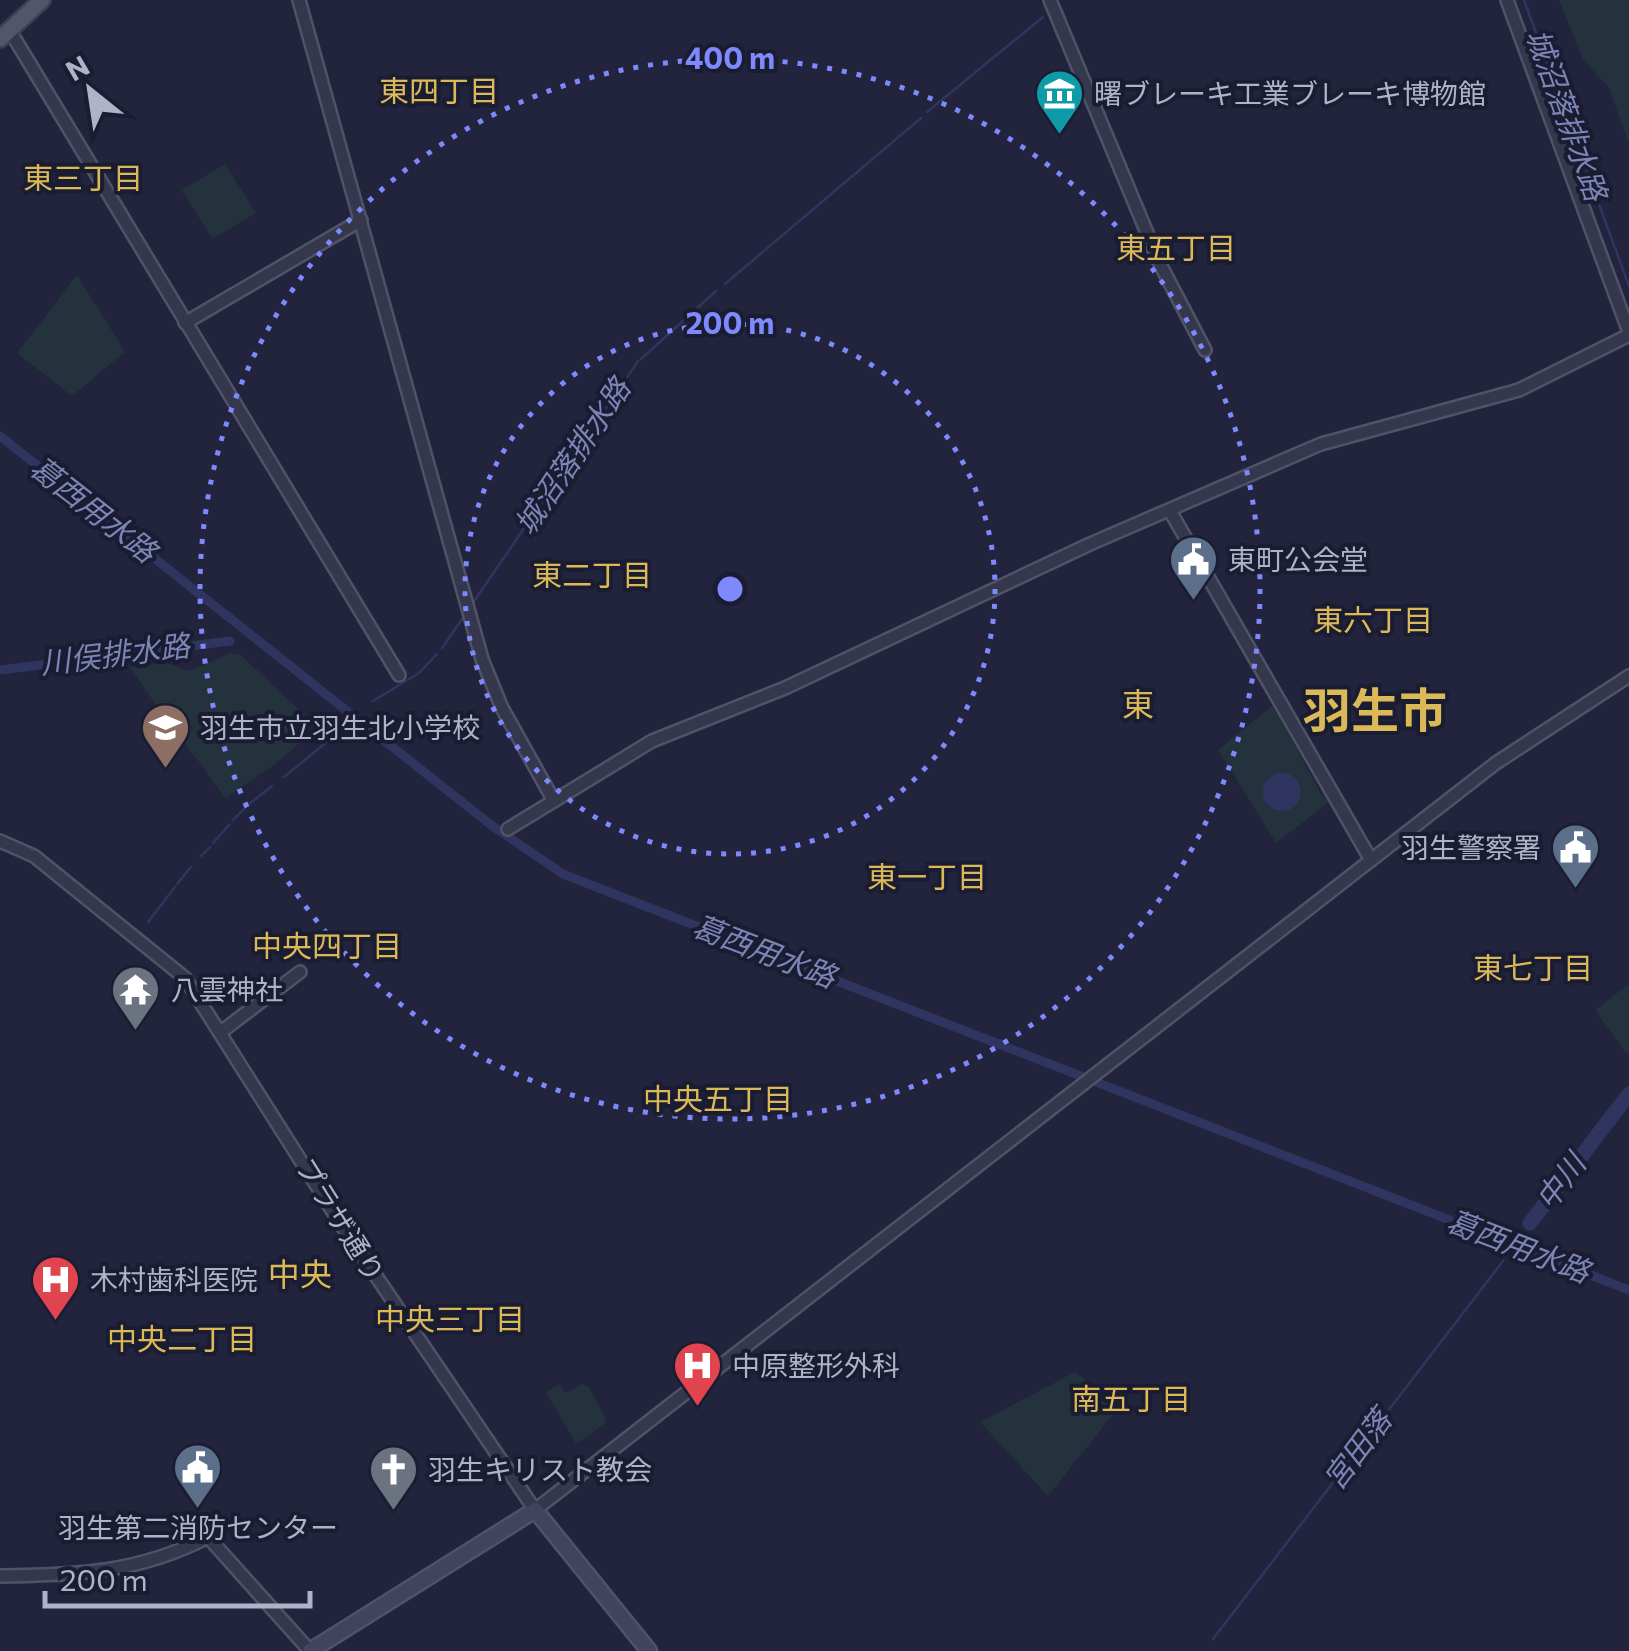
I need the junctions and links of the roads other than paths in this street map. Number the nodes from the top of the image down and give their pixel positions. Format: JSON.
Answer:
{"nodes":[{"id":1,"x":42,"y":0,"type":"edge"},
{"id":2,"x":299,"y":0,"type":"edge"},
{"id":3,"x":1050,"y":0,"type":"edge"},
{"id":4,"x":1508,"y":0,"type":"edge"},
{"id":5,"x":5,"y":35,"type":"edge"},
{"id":6,"x":360,"y":220,"type":"junction"},
{"id":7,"x":185,"y":323,"type":"junction"},
{"id":8,"x":1629,"y":333,"type":"edge"},
{"id":9,"x":1205,"y":350,"type":"dead end"},
{"id":10,"x":1170,"y":510,"type":"junction"},
{"id":11,"x":400,"y":675,"type":"dead end"},
{"id":12,"x":1629,"y":676,"type":"edge"},
{"id":13,"x":554,"y":801,"type":"junction"},
{"id":14,"x":508,"y":829,"type":"dead end"},
{"id":15,"x":0,"y":841,"type":"edge"},
{"id":16,"x":1371,"y":860,"type":"junction"},
{"id":17,"x":300,"y":972,"type":"dead end"},
{"id":18,"x":221,"y":1032,"type":"junction"},
{"id":19,"x":535,"y":1510,"type":"junction"},
{"id":20,"x":0,"y":1576,"type":"edge"},
{"id":21,"x":310,"y":1651,"type":"edge"},
{"id":22,"x":649,"y":1651,"type":"edge"}],
"edges":[{"from":1,"to":5,"type":"main road"},
{"from":2,"to":6,"type":"street"},
{"from":3,"to":9,"type":"street"},
{"from":4,"to":8,"type":"street"},
{"from":5,"to":7,"type":"street"},
{"from":6,"to":7,"type":"street"},
{"from":6,"to":13,"type":"street"},
{"from":7,"to":11,"type":"street"},
{"from":8,"to":10,"type":"street"},
{"from":10,"to":13,"type":"street"},
{"from":10,"to":16,"type":"street"},
{"from":12,"to":16,"type":"street"},
{"from":13,"to":14,"type":"street"},
{"from":15,"to":18,"type":"street","name":"プラザ通り"},
{"from":16,"to":19,"type":"street"},
{"from":17,"to":18,"type":"street"},
{"from":18,"to":19,"type":"street","name":"プラザ通り"},
{"from":19,"to":21,"type":"main road"},
{"from":19,"to":22,"type":"main road"},
{"from":20,"to":21,"type":"street"}]}
